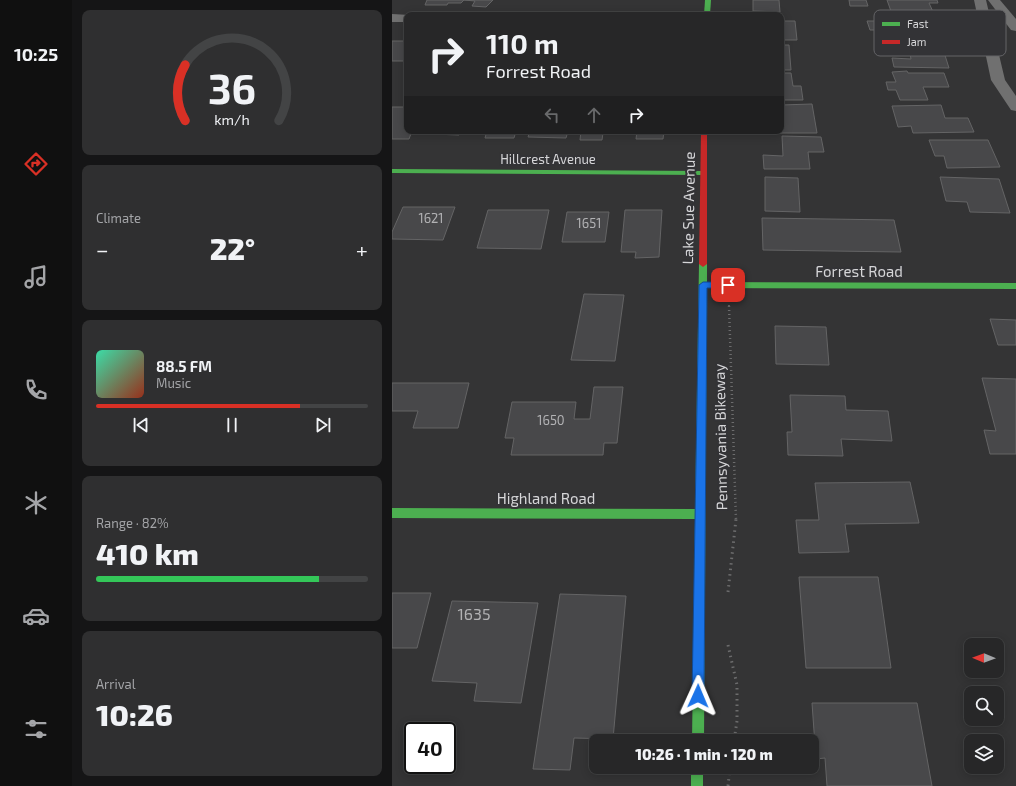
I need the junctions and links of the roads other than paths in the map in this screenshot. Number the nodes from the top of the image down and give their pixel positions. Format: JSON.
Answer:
{"nodes":[{"id":1,"x":708,"y":0,"type":"edge"},
{"id":2,"x":980,"y":0,"type":"edge"},
{"id":3,"x":994,"y":0,"type":"edge"},
{"id":4,"x":982,"y":10,"type":"edge"},
{"id":5,"x":1002,"y":10,"type":"edge"},
{"id":6,"x":708,"y":12,"type":"edge"},
{"id":7,"x":1006,"y":15,"type":"edge"},
{"id":8,"x":392,"y":18,"type":"edge"},
{"id":9,"x":404,"y":18,"type":"edge"},
{"id":10,"x":1016,"y":27,"type":"edge"},
{"id":11,"x":993,"y":56,"type":"edge"},
{"id":12,"x":1016,"y":107,"type":"edge"},
{"id":13,"x":704,"y":134,"type":"edge"},
{"id":14,"x":392,"y":171,"type":"edge"},
{"id":15,"x":703,"y":172,"type":"junction"},
{"id":16,"x":703,"y":285,"type":"junction"},
{"id":17,"x":1016,"y":286,"type":"edge"},
{"id":18,"x":392,"y":512,"type":"edge"},
{"id":19,"x":700,"y":514,"type":"junction"},
{"id":20,"x":698,"y":734,"type":"edge"},
{"id":21,"x":697,"y":774,"type":"edge"},
{"id":22,"x":697,"y":786,"type":"edge"}],
"edges":[{"from":1,"to":6,"type":"street"},
{"from":2,"to":4,"type":"street"},
{"from":3,"to":5,"type":"street"},
{"from":7,"to":10,"type":"street"},
{"from":8,"to":9,"type":"street"},
{"from":11,"to":12,"type":"street"},
{"from":13,"to":15,"type":"street","name":"Lake Sue Avenue"},
{"from":14,"to":15,"type":"street","name":"Hillcrest Avenue"},
{"from":15,"to":16,"type":"street","name":"Lake Sue Avenue"},
{"from":16,"to":17,"type":"street","name":"Forrest Road"},
{"from":16,"to":19,"type":"street","name":"Lake Sue Avenue"},
{"from":18,"to":19,"type":"street","name":"Highland Road"},
{"from":19,"to":20,"type":"street","name":"Lake Sue Avenue"},
{"from":21,"to":22,"type":"street"}]}
